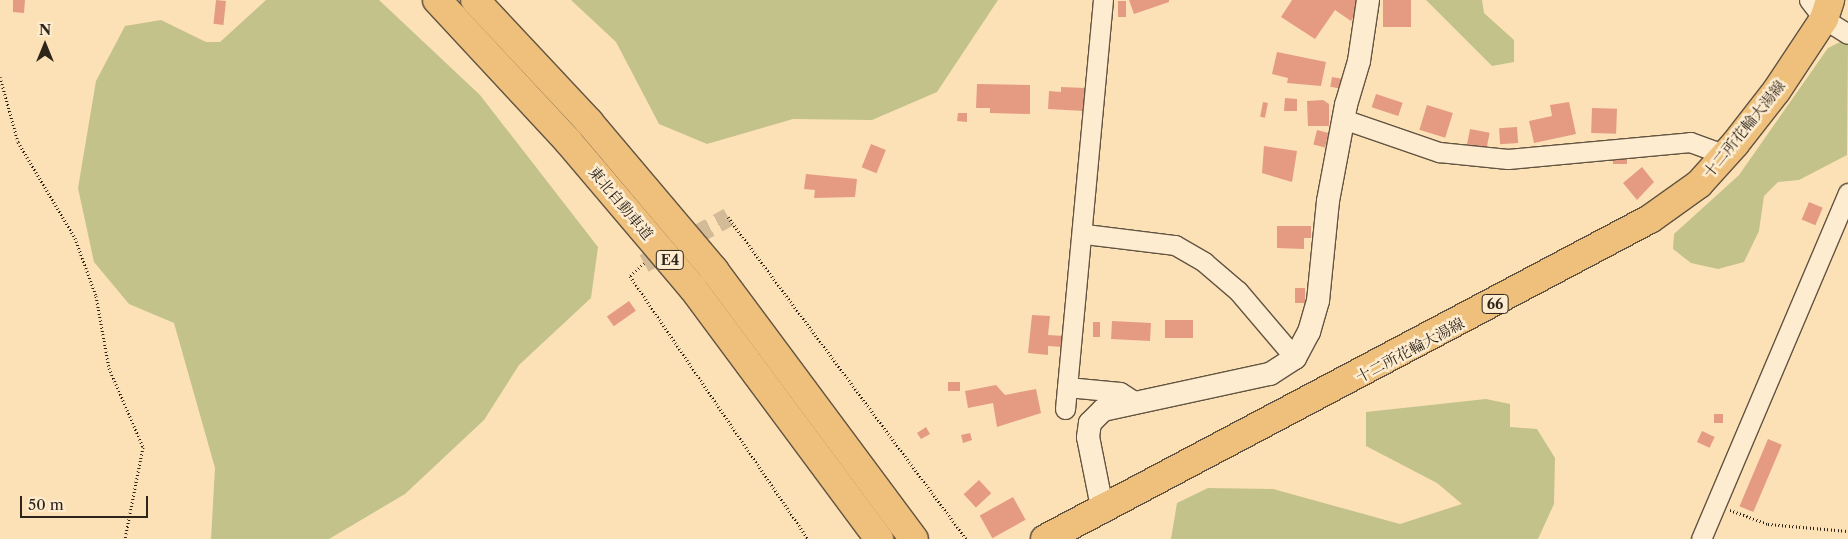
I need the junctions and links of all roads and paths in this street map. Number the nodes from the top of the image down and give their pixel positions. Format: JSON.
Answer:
{"nodes":[{"id":1,"x":437,"y":0,"type":"edge"},
{"id":2,"x":475,"y":0,"type":"edge"},
{"id":3,"x":1103,"y":0,"type":"edge"},
{"id":4,"x":1368,"y":0,"type":"edge"},
{"id":5,"x":1821,"y":6,"type":"edge"},
{"id":6,"x":1848,"y":34,"type":"edge"},
{"id":7,"x":0,"y":77,"type":"edge"},
{"id":8,"x":1343,"y":118,"type":"junction"},
{"id":9,"x":1726,"y":155,"type":"junction"},
{"id":10,"x":1848,"y":194,"type":"edge"},
{"id":11,"x":728,"y":217,"type":"dead end"},
{"id":12,"x":1085,"y":234,"type":"junction"},
{"id":13,"x":644,"y":262,"type":"tunnel mouth"},
{"id":14,"x":1295,"y":358,"type":"junction"},
{"id":15,"x":1067,"y":387,"type":"junction"},
{"id":16,"x":1134,"y":401,"type":"junction"},
{"id":17,"x":1065,"y":409,"type":"dead end"},
{"id":18,"x":1716,"y":504,"type":"junction"},
{"id":19,"x":1103,"y":512,"type":"junction"},
{"id":20,"x":1848,"y":531,"type":"edge"},
{"id":21,"x":125,"y":539,"type":"edge"},
{"id":22,"x":808,"y":539,"type":"edge"},
{"id":23,"x":879,"y":539,"type":"edge"},
{"id":24,"x":914,"y":539,"type":"edge"},
{"id":25,"x":966,"y":539,"type":"edge"},
{"id":26,"x":1045,"y":539,"type":"edge"},
{"id":27,"x":1701,"y":539,"type":"edge"}],
"edges":[{"from":1,"to":23,"type":"main road","name":"東北自動車道","number":"E4"},
{"from":2,"to":24,"type":"main road","name":"東北自動車道","number":"E4"},
{"from":3,"to":12,"type":"street"},
{"from":4,"to":8,"type":"street"},
{"from":5,"to":6,"type":"street"},
{"from":5,"to":9,"type":"main road","name":"十二所花輪大湯線","number":"66"},
{"from":7,"to":21,"type":"path"},
{"from":8,"to":9,"type":"street"},
{"from":8,"to":14,"type":"street"},
{"from":9,"to":19,"type":"main road","name":"十二所花輪大湯線","number":"66"},
{"from":10,"to":18,"type":"street"},
{"from":11,"to":25,"type":"path"},
{"from":12,"to":14,"type":"street"},
{"from":12,"to":15,"type":"street"},
{"from":13,"to":22,"type":"path"},
{"from":14,"to":16,"type":"street"},
{"from":15,"to":16,"type":"street"},
{"from":15,"to":17,"type":"street"},
{"from":16,"to":19,"type":"street"},
{"from":18,"to":20,"type":"path"},
{"from":18,"to":27,"type":"street"},
{"from":19,"to":26,"type":"main road","name":"十二所花輪大湯線","number":"66"}]}
